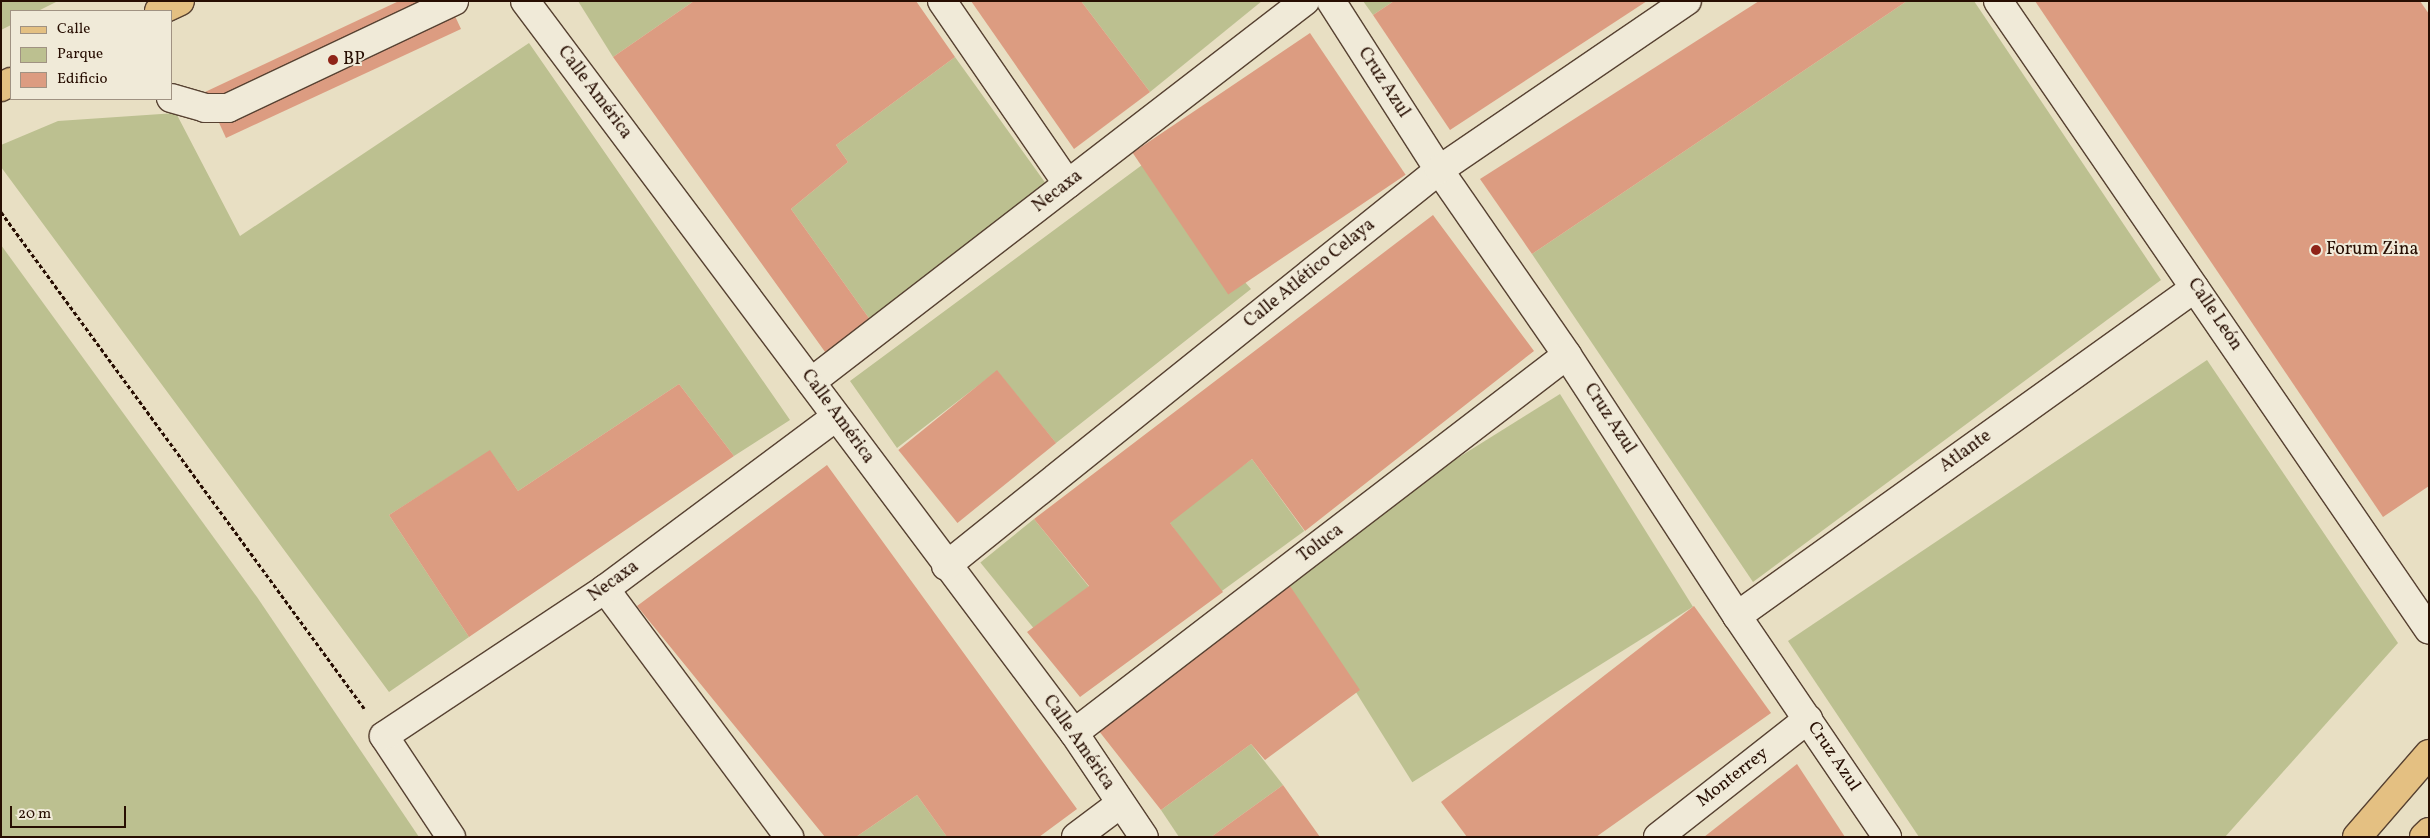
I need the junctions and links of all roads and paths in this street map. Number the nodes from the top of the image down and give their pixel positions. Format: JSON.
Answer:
{"nodes":[{"id":1,"x":180,"y":1,"type":"edge"},
{"id":2,"x":525,"y":1,"type":"edge"},
{"id":3,"x":942,"y":1,"type":"edge"},
{"id":4,"x":1305,"y":1,"type":"edge"},
{"id":5,"x":1331,"y":1,"type":"edge"},
{"id":6,"x":1686,"y":1,"type":"edge"},
{"id":7,"x":1998,"y":1,"type":"edge"},
{"id":8,"x":436,"y":3,"type":"edge"},
{"id":9,"x":161,"y":10,"type":"edge"},
{"id":10,"x":172,"y":98,"type":"edge"},
{"id":11,"x":1439,"y":170,"type":"junction"},
{"id":12,"x":1068,"y":184,"type":"junction"},
{"id":13,"x":1,"y":212,"type":"edge"},
{"id":14,"x":2195,"y":288,"type":"junction"},
{"id":15,"x":1567,"y":355,"type":"junction"},
{"id":16,"x":811,"y":382,"type":"junction"},
{"id":17,"x":836,"y":417,"type":"junction"},
{"id":18,"x":946,"y":566,"type":"junction"},
{"id":19,"x":605,"y":590,"type":"junction"},
{"id":20,"x":1737,"y":616,"type":"junction"},
{"id":21,"x":2429,"y":630,"type":"edge"},
{"id":22,"x":1808,"y":719,"type":"junction"},
{"id":23,"x":1074,"y":733,"type":"junction"},
{"id":24,"x":384,"y":736,"type":"junction"},
{"id":25,"x":2429,"y":754,"type":"edge"},
{"id":26,"x":1120,"y":804,"type":"junction"},
{"id":27,"x":2429,"y":832,"type":"edge"},
{"id":28,"x":452,"y":837,"type":"edge"},
{"id":29,"x":789,"y":837,"type":"edge"},
{"id":30,"x":1076,"y":837,"type":"edge"},
{"id":31,"x":1144,"y":837,"type":"edge"},
{"id":32,"x":1658,"y":837,"type":"edge"},
{"id":33,"x":1887,"y":837,"type":"edge"},
{"id":34,"x":2357,"y":837,"type":"edge"},
{"id":35,"x":2424,"y":837,"type":"edge"}],
"edges":[{"from":1,"to":9,"type":"main road"},
{"from":2,"to":16,"type":"street","name":"Calle América"},
{"from":3,"to":12,"type":"street"},
{"from":4,"to":12,"type":"street","name":"Necaxa"},
{"from":5,"to":11,"type":"street","name":"Cruz Azul"},
{"from":6,"to":11,"type":"street","name":"Calle Atlético Celaya"},
{"from":7,"to":14,"type":"street","name":"Calle León"},
{"from":8,"to":10,"type":"street"},
{"from":11,"to":15,"type":"street","name":"Cruz Azul"},
{"from":11,"to":18,"type":"street","name":"Calle Atlético Celaya"},
{"from":12,"to":16,"type":"street","name":"Necaxa"},
{"from":13,"to":24,"type":"path"},
{"from":14,"to":20,"type":"street","name":"Atlante"},
{"from":14,"to":21,"type":"street","name":"Calle León"},
{"from":15,"to":20,"type":"street","name":"Cruz Azul"},
{"from":15,"to":23,"type":"street","name":"Toluca"},
{"from":16,"to":17,"type":"street","name":"Calle América"},
{"from":17,"to":18,"type":"street","name":"Calle América"},
{"from":17,"to":19,"type":"street","name":"Necaxa"},
{"from":18,"to":23,"type":"street","name":"Calle América"},
{"from":19,"to":24,"type":"street","name":"Necaxa"},
{"from":19,"to":29,"type":"street"},
{"from":20,"to":22,"type":"street","name":"Cruz Azul"},
{"from":22,"to":32,"type":"street","name":"Monterrey"},
{"from":22,"to":33,"type":"street","name":"Cruz Azul"},
{"from":23,"to":26,"type":"street","name":"Calle América"},
{"from":24,"to":28,"type":"street"},
{"from":25,"to":34,"type":"main road"},
{"from":26,"to":30,"type":"street"},
{"from":26,"to":31,"type":"street","name":"Calle América"},
{"from":27,"to":35,"type":"main road"}]}
